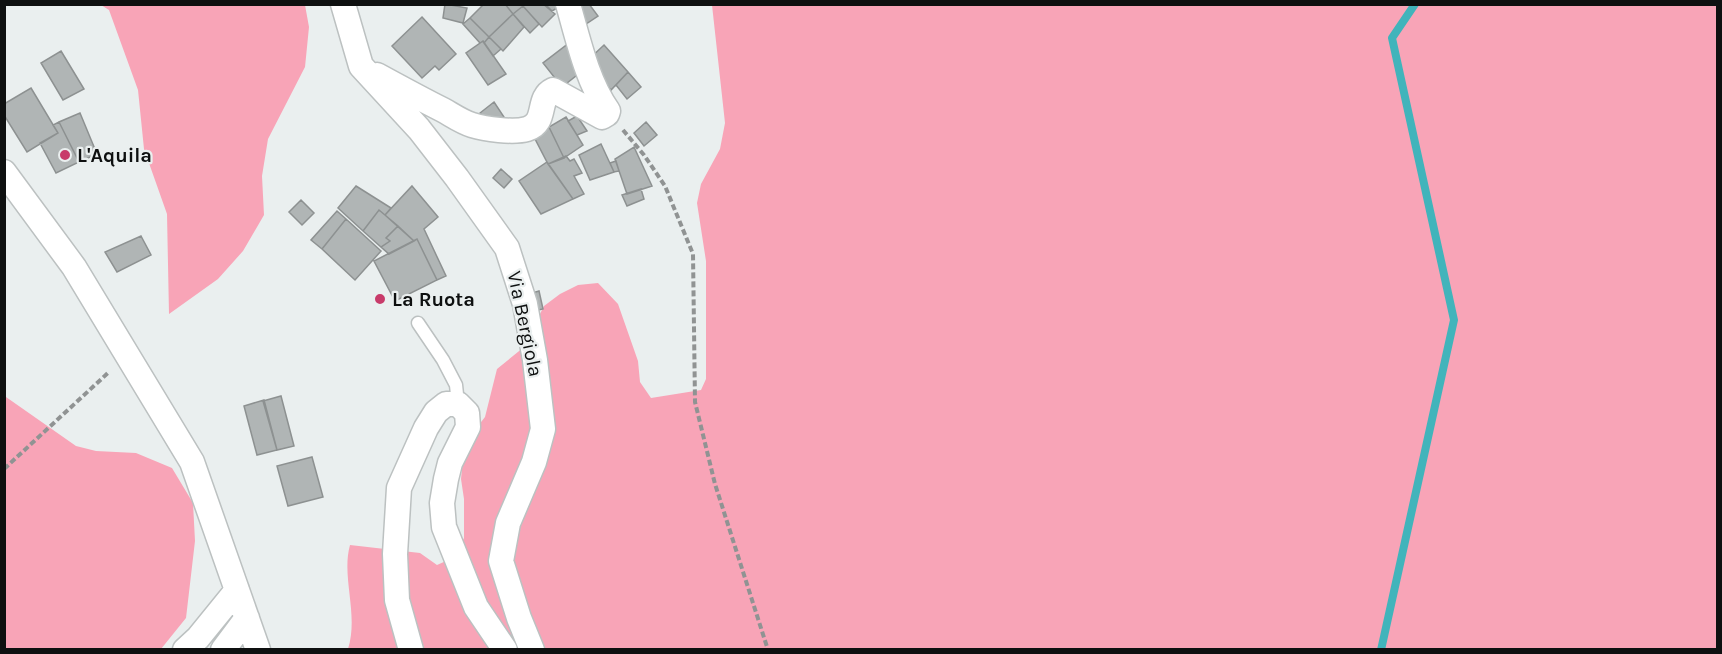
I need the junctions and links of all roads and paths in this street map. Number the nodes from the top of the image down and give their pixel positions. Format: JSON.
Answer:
{"nodes":[{"id":1,"x":343,"y":4,"type":"edge"},
{"id":2,"x":568,"y":4,"type":"edge"},
{"id":3,"x":361,"y":66,"type":"junction"},
{"id":4,"x":607,"y":114,"type":"junction"},
{"id":5,"x":4,"y":171,"type":"edge"},
{"id":6,"x":418,"y":323,"type":"dead end"},
{"id":7,"x":111,"y":370,"type":"dead end"},
{"id":8,"x":458,"y":405,"type":"junction"},
{"id":9,"x":4,"y":469,"type":"edge"},
{"id":10,"x":237,"y":590,"type":"junction"},
{"id":11,"x":247,"y":618,"type":"junction"},
{"id":12,"x":185,"y":650,"type":"edge"},
{"id":13,"x":223,"y":650,"type":"edge"},
{"id":14,"x":258,"y":650,"type":"edge"},
{"id":15,"x":411,"y":650,"type":"edge"},
{"id":16,"x":505,"y":650,"type":"edge"},
{"id":17,"x":532,"y":650,"type":"edge"},
{"id":18,"x":768,"y":650,"type":"edge"}],
"edges":[{"from":1,"to":3,"type":"street","name":"Via Bergiola"},
{"from":2,"to":4,"type":"street"},
{"from":3,"to":4,"type":"street"},
{"from":3,"to":17,"type":"street","name":"Via Bergiola"},
{"from":4,"to":18,"type":"path"},
{"from":5,"to":10,"type":"street"},
{"from":6,"to":8,"type":"lane"},
{"from":7,"to":9,"type":"path"},
{"from":8,"to":15,"type":"street"},
{"from":8,"to":16,"type":"street"},
{"from":10,"to":11,"type":"street"},
{"from":10,"to":12,"type":"street"},
{"from":11,"to":13,"type":"street"},
{"from":11,"to":14,"type":"street"}]}
